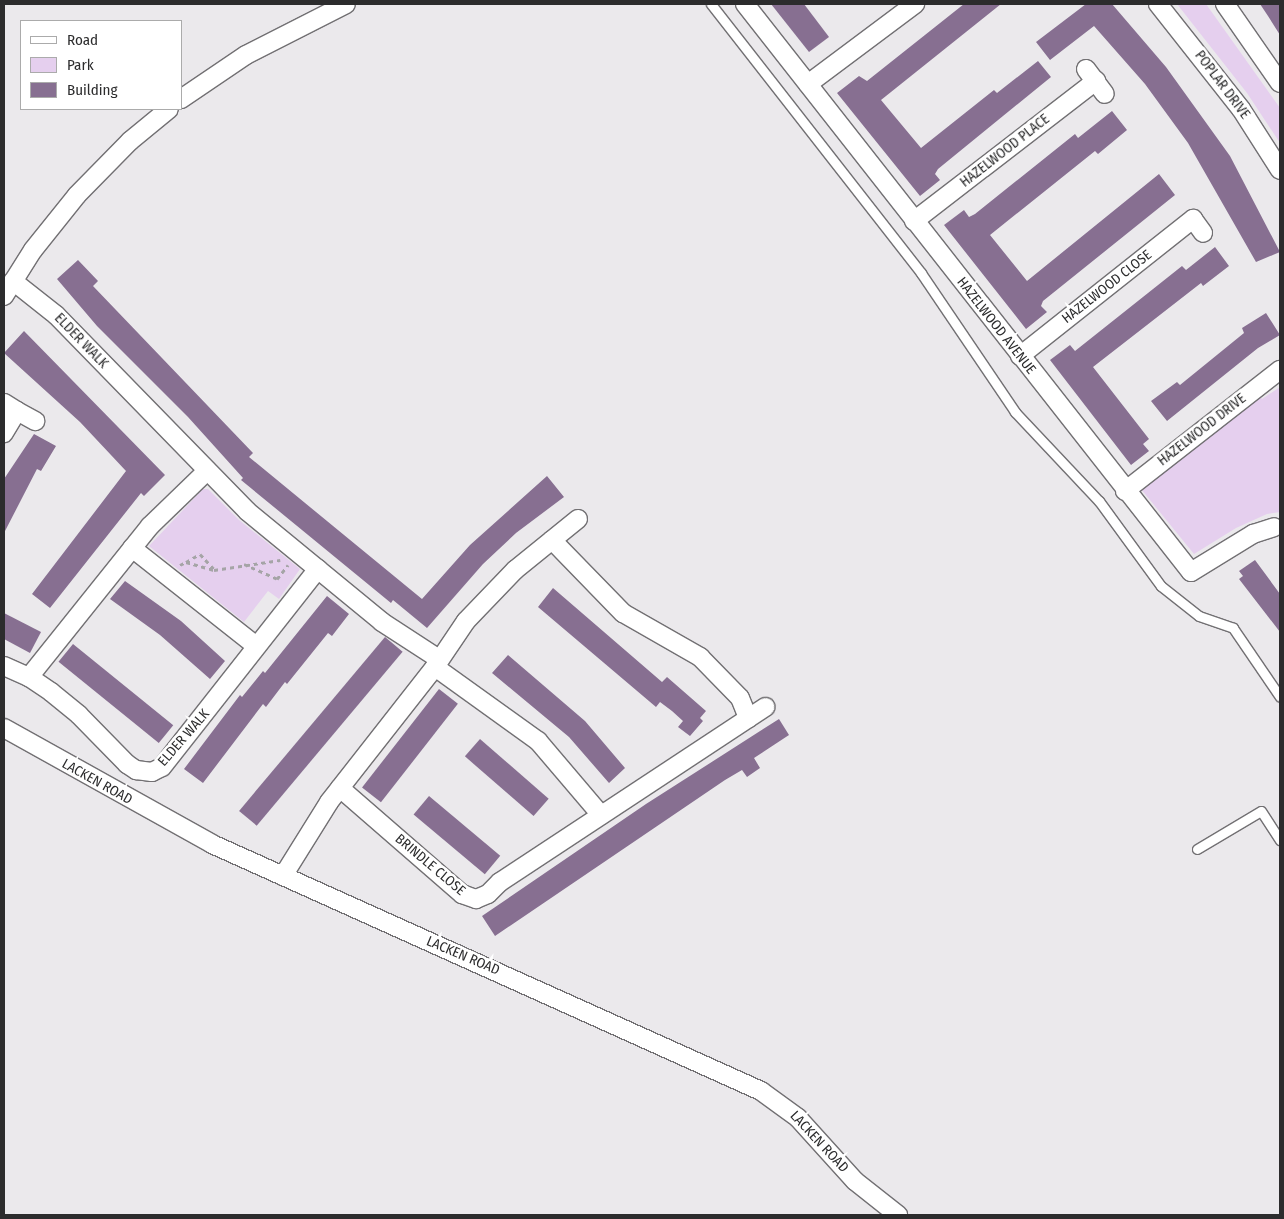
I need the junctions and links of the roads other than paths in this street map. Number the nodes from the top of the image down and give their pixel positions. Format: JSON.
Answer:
{"nodes":[{"id":1,"x":346,"y":4,"type":"edge"},
{"id":2,"x":711,"y":4,"type":"edge"},
{"id":3,"x":745,"y":4,"type":"edge"},
{"id":4,"x":915,"y":4,"type":"edge"},
{"id":5,"x":1158,"y":4,"type":"edge"},
{"id":6,"x":1225,"y":4,"type":"edge"},
{"id":7,"x":1096,"y":82,"type":"dead end"},
{"id":8,"x":1280,"y":83,"type":"edge"},
{"id":9,"x":808,"y":84,"type":"junction"},
{"id":10,"x":182,"y":98,"type":"edge"},
{"id":11,"x":168,"y":110,"type":"edge"},
{"id":12,"x":1280,"y":170,"type":"edge"},
{"id":13,"x":1193,"y":220,"type":"dead end"},
{"id":14,"x":914,"y":221,"type":"junction"},
{"id":15,"x":13,"y":281,"type":"junction"},
{"id":16,"x":4,"y":296,"type":"edge"},
{"id":17,"x":1020,"y":356,"type":"junction"},
{"id":18,"x":1280,"y":370,"type":"edge"},
{"id":19,"x":10,"y":407,"type":"edge"},
{"id":20,"x":35,"y":421,"type":"dead end"},
{"id":21,"x":4,"y":432,"type":"edge"},
{"id":22,"x":206,"y":472,"type":"junction"},
{"id":23,"x":1125,"y":491,"type":"junction"},
{"id":24,"x":578,"y":519,"type":"dead end"},
{"id":25,"x":1278,"y":530,"type":"edge"},
{"id":26,"x":552,"y":540,"type":"junction"},
{"id":27,"x":132,"y":548,"type":"junction"},
{"id":28,"x":318,"y":569,"type":"junction"},
{"id":29,"x":256,"y":646,"type":"junction"},
{"id":30,"x":437,"y":663,"type":"junction"},
{"id":31,"x":4,"y":666,"type":"edge"},
{"id":32,"x":29,"y":677,"type":"junction"},
{"id":33,"x":1280,"y":697,"type":"edge"},
{"id":34,"x":764,"y":707,"type":"dead end"},
{"id":35,"x":748,"y":718,"type":"junction"},
{"id":36,"x":4,"y":728,"type":"edge"},
{"id":37,"x":340,"y":788,"type":"junction"},
{"id":38,"x":601,"y":815,"type":"junction"},
{"id":39,"x":1280,"y":840,"type":"edge"},
{"id":40,"x":1197,"y":849,"type":"dead end"},
{"id":41,"x":283,"y":876,"type":"junction"},
{"id":42,"x":898,"y":1215,"type":"edge"}],
"edges":[{"from":1,"to":10,"type":"street"},
{"from":2,"to":33,"type":"lane"},
{"from":3,"to":9,"type":"street","name":"HAZELWOOD AVENUE"},
{"from":4,"to":9,"type":"street"},
{"from":5,"to":12,"type":"street","name":"POPLAR DRIVE"},
{"from":6,"to":8,"type":"street"},
{"from":7,"to":14,"type":"street","name":"HAZELWOOD PLACE"},
{"from":9,"to":14,"type":"street","name":"HAZELWOOD AVENUE"},
{"from":11,"to":15,"type":"street"},
{"from":13,"to":17,"type":"street","name":"HAZELWOOD CLOSE"},
{"from":14,"to":17,"type":"street","name":"HAZELWOOD AVENUE"},
{"from":15,"to":16,"type":"street"},
{"from":15,"to":22,"type":"street","name":"ELDER WALK"},
{"from":17,"to":23,"type":"street","name":"HAZELWOOD AVENUE"},
{"from":18,"to":23,"type":"street","name":"HAZELWOOD DRIVE"},
{"from":19,"to":20,"type":"street"},
{"from":19,"to":21,"type":"street"},
{"from":22,"to":27,"type":"street"},
{"from":22,"to":28,"type":"street","name":"ELDER WALK"},
{"from":23,"to":25,"type":"street","name":"HAZELWOOD AVENUE"},
{"from":24,"to":26,"type":"street"},
{"from":26,"to":30,"type":"street"},
{"from":26,"to":35,"type":"street"},
{"from":27,"to":29,"type":"street"},
{"from":27,"to":32,"type":"street"},
{"from":28,"to":29,"type":"street","name":"ELDER WALK"},
{"from":28,"to":30,"type":"street","name":"ELDER WALK"},
{"from":29,"to":32,"type":"street","name":"ELDER WALK"},
{"from":30,"to":37,"type":"street"},
{"from":30,"to":38,"type":"street"},
{"from":31,"to":32,"type":"street","name":"ELDER WALK"},
{"from":34,"to":35,"type":"street","name":"BRINDLE CLOSE"},
{"from":35,"to":38,"type":"street","name":"BRINDLE CLOSE"},
{"from":36,"to":41,"type":"street","name":"LACKEN ROAD"},
{"from":37,"to":38,"type":"street","name":"BRINDLE CLOSE"},
{"from":37,"to":41,"type":"street"},
{"from":39,"to":40,"type":"lane"},
{"from":41,"to":42,"type":"street","name":"LACKEN ROAD"}]}
